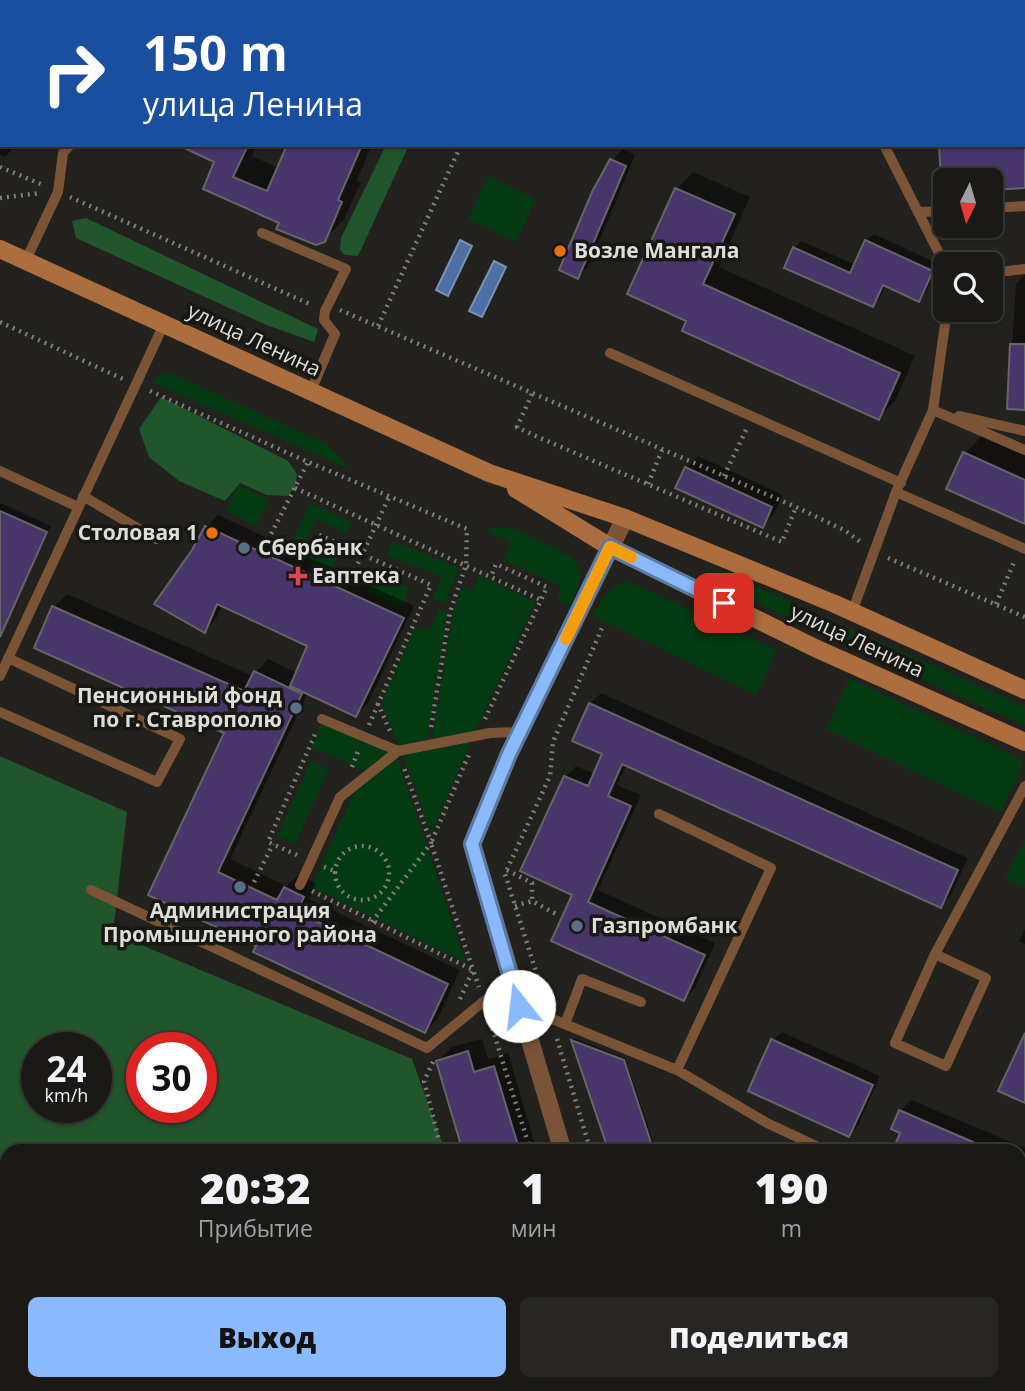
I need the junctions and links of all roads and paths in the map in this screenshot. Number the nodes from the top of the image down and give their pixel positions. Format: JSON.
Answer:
{"nodes":[{"id":1,"x":460,"y":147,"type":"edge"},
{"id":2,"x":885,"y":147,"type":"edge"},
{"id":3,"x":64,"y":148,"type":"edge"},
{"id":4,"x":0,"y":167,"type":"edge"},
{"id":5,"x":58,"y":192,"type":"junction"},
{"id":6,"x":0,"y":198,"type":"edge"},
{"id":7,"x":1025,"y":205,"type":"edge"},
{"id":8,"x":1003,"y":207,"type":"edge"},
{"id":9,"x":933,"y":211,"type":"edge"},
{"id":10,"x":919,"y":212,"type":"junction"},
{"id":11,"x":262,"y":233,"type":"dead end"},
{"id":12,"x":0,"y":249,"type":"edge"},
{"id":13,"x":939,"y":252,"type":"edge"},
{"id":14,"x":26,"y":260,"type":"junction"},
{"id":15,"x":1025,"y":270,"type":"edge"},
{"id":16,"x":1003,"y":272,"type":"edge"},
{"id":17,"x":326,"y":311,"type":"junction"},
{"id":18,"x":0,"y":322,"type":"edge"},
{"id":19,"x":945,"y":322,"type":"edge"},
{"id":20,"x":164,"y":324,"type":"junction"},
{"id":21,"x":378,"y":326,"type":"junction"},
{"id":22,"x":610,"y":353,"type":"dead end"},
{"id":23,"x":137,"y":385,"type":"junction"},
{"id":24,"x":311,"y":391,"type":"junction"},
{"id":25,"x":532,"y":394,"type":"junction"},
{"id":26,"x":933,"y":410,"type":"junction"},
{"id":27,"x":752,"y":417,"type":"junction"},
{"id":28,"x":1025,"y":431,"type":"edge"},
{"id":29,"x":662,"y":450,"type":"junction"},
{"id":30,"x":1025,"y":450,"type":"edge"},
{"id":31,"x":308,"y":462,"type":"junction"},
{"id":32,"x":0,"y":471,"type":"edge"},
{"id":33,"x":489,"y":472,"type":"junction"},
{"id":34,"x":724,"y":476,"type":"junction"},
{"id":35,"x":648,"y":484,"type":"junction"},
{"id":36,"x":898,"y":487,"type":"junction"},
{"id":37,"x":295,"y":488,"type":"junction"},
{"id":38,"x":389,"y":497,"type":"junction"},
{"id":39,"x":81,"y":502,"type":"junction"},
{"id":40,"x":796,"y":508,"type":"junction"},
{"id":41,"x":625,"y":518,"type":"junction"},
{"id":42,"x":377,"y":524,"type":"junction"},
{"id":43,"x":319,"y":535,"type":"dead end"},
{"id":44,"x":156,"y":539,"type":"dead end"},
{"id":45,"x":268,"y":540,"type":"dead end"},
{"id":46,"x":610,"y":547,"type":"junction"},
{"id":47,"x":1023,"y":548,"type":"edge"},
{"id":48,"x":876,"y":553,"type":"junction"},
{"id":49,"x":363,"y":555,"type":"junction"},
{"id":50,"x":466,"y":565,"type":"junction"},
{"id":51,"x":355,"y":570,"type":"dead end"},
{"id":52,"x":491,"y":576,"type":"junction"},
{"id":53,"x":996,"y":604,"type":"junction"},
{"id":54,"x":852,"y":612,"type":"junction"},
{"id":55,"x":1025,"y":617,"type":"edge"},
{"id":56,"x":602,"y":628,"type":"dead end"},
{"id":57,"x":8,"y":658,"type":"junction"},
{"id":58,"x":0,"y":676,"type":"edge"},
{"id":59,"x":1025,"y":690,"type":"edge"},
{"id":60,"x":0,"y":712,"type":"edge"},
{"id":61,"x":322,"y":719,"type":"joint"},
{"id":62,"x":520,"y":732,"type":"junction"},
{"id":63,"x":1025,"y":742,"type":"edge"},
{"id":64,"x":428,"y":745,"type":"junction"},
{"id":65,"x":398,"y":751,"type":"junction"},
{"id":66,"x":1025,"y":786,"type":"edge"},
{"id":67,"x":659,"y":814,"type":"dead end"},
{"id":68,"x":273,"y":844,"type":"junction"},
{"id":69,"x":311,"y":861,"type":"junction"},
{"id":70,"x":507,"y":870,"type":"junction"},
{"id":71,"x":335,"y":872,"type":"junction"},
{"id":72,"x":254,"y":882,"type":"dead end"},
{"id":73,"x":300,"y":885,"type":"joint"},
{"id":74,"x":385,"y":888,"type":"junction"},
{"id":75,"x":91,"y":890,"type":"dead end"},
{"id":76,"x":390,"y":898,"type":"junction"},
{"id":77,"x":532,"y":901,"type":"junction"},
{"id":78,"x":515,"y":906,"type":"junction"},
{"id":79,"x":556,"y":914,"type":"dead end"},
{"id":80,"x":372,"y":922,"type":"junction"},
{"id":81,"x":935,"y":954,"type":"junction"},
{"id":82,"x":513,"y":989,"type":"junction"},
{"id":83,"x":484,"y":1001,"type":"junction"},
{"id":84,"x":642,"y":1002,"type":"dead end"},
{"id":85,"x":550,"y":1018,"type":"junction"},
{"id":86,"x":524,"y":1023,"type":"junction"},
{"id":87,"x":565,"y":1024,"type":"junction"},
{"id":88,"x":677,"y":1070,"type":"junction"},
{"id":89,"x":529,"y":1144,"type":"edge"},
{"id":90,"x":561,"y":1144,"type":"edge"},
{"id":91,"x":589,"y":1144,"type":"edge"},
{"id":92,"x":812,"y":1144,"type":"edge"}],
"edges":[{"from":1,"to":21,"type":"path"},
{"from":2,"to":10,"type":"lane"},
{"from":3,"to":5,"type":"lane"},
{"from":4,"to":5,"type":"path"},
{"from":5,"to":6,"type":"path"},
{"from":5,"to":14,"type":"lane"},
{"from":5,"to":17,"type":"path"},
{"from":7,"to":8,"type":"lane"},
{"from":9,"to":10,"type":"lane"},
{"from":10,"to":13,"type":"lane"},
{"from":11,"to":17,"type":"lane"},
{"from":12,"to":14,"type":"main road","name":"улица Ленина"},
{"from":14,"to":20,"type":"main road","name":"улица Ленина"},
{"from":15,"to":16,"type":"lane"},
{"from":17,"to":21,"type":"path"},
{"from":17,"to":24,"type":"lane"},
{"from":18,"to":23,"type":"path"},
{"from":19,"to":26,"type":"lane"},
{"from":20,"to":23,"type":"lane"},
{"from":20,"to":24,"type":"main road","name":"улица Ленина"},
{"from":21,"to":25,"type":"path"},
{"from":22,"to":27,"type":"lane"},
{"from":23,"to":31,"type":"path"},
{"from":23,"to":39,"type":"lane"},
{"from":24,"to":33,"type":"main road","name":"улица Ленина"},
{"from":25,"to":29,"type":"path"},
{"from":25,"to":35,"type":"path"},
{"from":26,"to":28,"type":"lane"},
{"from":26,"to":30,"type":"lane"},
{"from":26,"to":36,"type":"lane"},
{"from":27,"to":34,"type":"path"},
{"from":27,"to":36,"type":"lane"},
{"from":29,"to":34,"type":"path"},
{"from":29,"to":35,"type":"path"},
{"from":31,"to":37,"type":"path"},
{"from":31,"to":38,"type":"path"},
{"from":32,"to":39,"type":"lane"},
{"from":33,"to":41,"type":"main road","name":"улица Ленина"},
{"from":33,"to":46,"type":"main road","name":"улица Ленина"},
{"from":34,"to":40,"type":"path"},
{"from":35,"to":40,"type":"path"},
{"from":36,"to":47,"type":"lane"},
{"from":36,"to":48,"type":"lane"},
{"from":37,"to":42,"type":"path"},
{"from":37,"to":45,"type":"path"},
{"from":38,"to":42,"type":"path"},
{"from":38,"to":50,"type":"path"},
{"from":39,"to":44,"type":"lane"},
{"from":39,"to":57,"type":"lane"},
{"from":40,"to":48,"type":"path"},
{"from":41,"to":46,"type":"street"},
{"from":41,"to":54,"type":"main road","name":"улица Ленина"},
{"from":42,"to":49,"type":"path"},
{"from":42,"to":50,"type":"path"},
{"from":43,"to":49,"type":"path"},
{"from":46,"to":62,"type":"street"},
{"from":46,"to":63,"type":"main road","name":"улица Ленина"},
{"from":47,"to":53,"type":"path"},
{"from":48,"to":53,"type":"path"},
{"from":48,"to":54,"type":"lane"},
{"from":49,"to":51,"type":"path"},
{"from":49,"to":65,"type":"path"},
{"from":50,"to":52,"type":"path"},
{"from":50,"to":64,"type":"path"},
{"from":52,"to":52,"type":"path"},
{"from":53,"to":55,"type":"path"},
{"from":54,"to":59,"type":"main road","name":"улица Ленина"},
{"from":56,"to":70,"type":"path"},
{"from":57,"to":58,"type":"lane"},
{"from":57,"to":60,"type":"lane"},
{"from":61,"to":65,"type":"lane"},
{"from":61,"to":68,"type":"path"},
{"from":62,"to":64,"type":"lane"},
{"from":62,"to":82,"type":"street"},
{"from":64,"to":65,"type":"lane"},
{"from":65,"to":69,"type":"lane"},
{"from":65,"to":76,"type":"path"},
{"from":66,"to":81,"type":"lane"},
{"from":67,"to":88,"type":"lane"},
{"from":68,"to":69,"type":"path"},
{"from":68,"to":72,"type":"path"},
{"from":69,"to":71,"type":"path"},
{"from":69,"to":73,"type":"lane"},
{"from":70,"to":77,"type":"path"},
{"from":70,"to":78,"type":"path"},
{"from":71,"to":74,"type":"path"},
{"from":71,"to":74,"type":"path"},
{"from":73,"to":80,"type":"path"},
{"from":74,"to":76,"type":"path"},
{"from":75,"to":83,"type":"lane"},
{"from":76,"to":80,"type":"path"},
{"from":77,"to":78,"type":"path"},
{"from":77,"to":79,"type":"path"},
{"from":78,"to":85,"type":"path"},
{"from":80,"to":83,"type":"path"},
{"from":81,"to":81,"type":"lane"},
{"from":82,"to":83,"type":"lane"},
{"from":82,"to":86,"type":"street"},
{"from":83,"to":89,"type":"path"},
{"from":84,"to":87,"type":"lane"},
{"from":85,"to":86,"type":"lane"},
{"from":85,"to":87,"type":"lane"},
{"from":85,"to":91,"type":"path"},
{"from":86,"to":90,"type":"street"},
{"from":87,"to":88,"type":"lane"},
{"from":88,"to":92,"type":"lane"}]}
